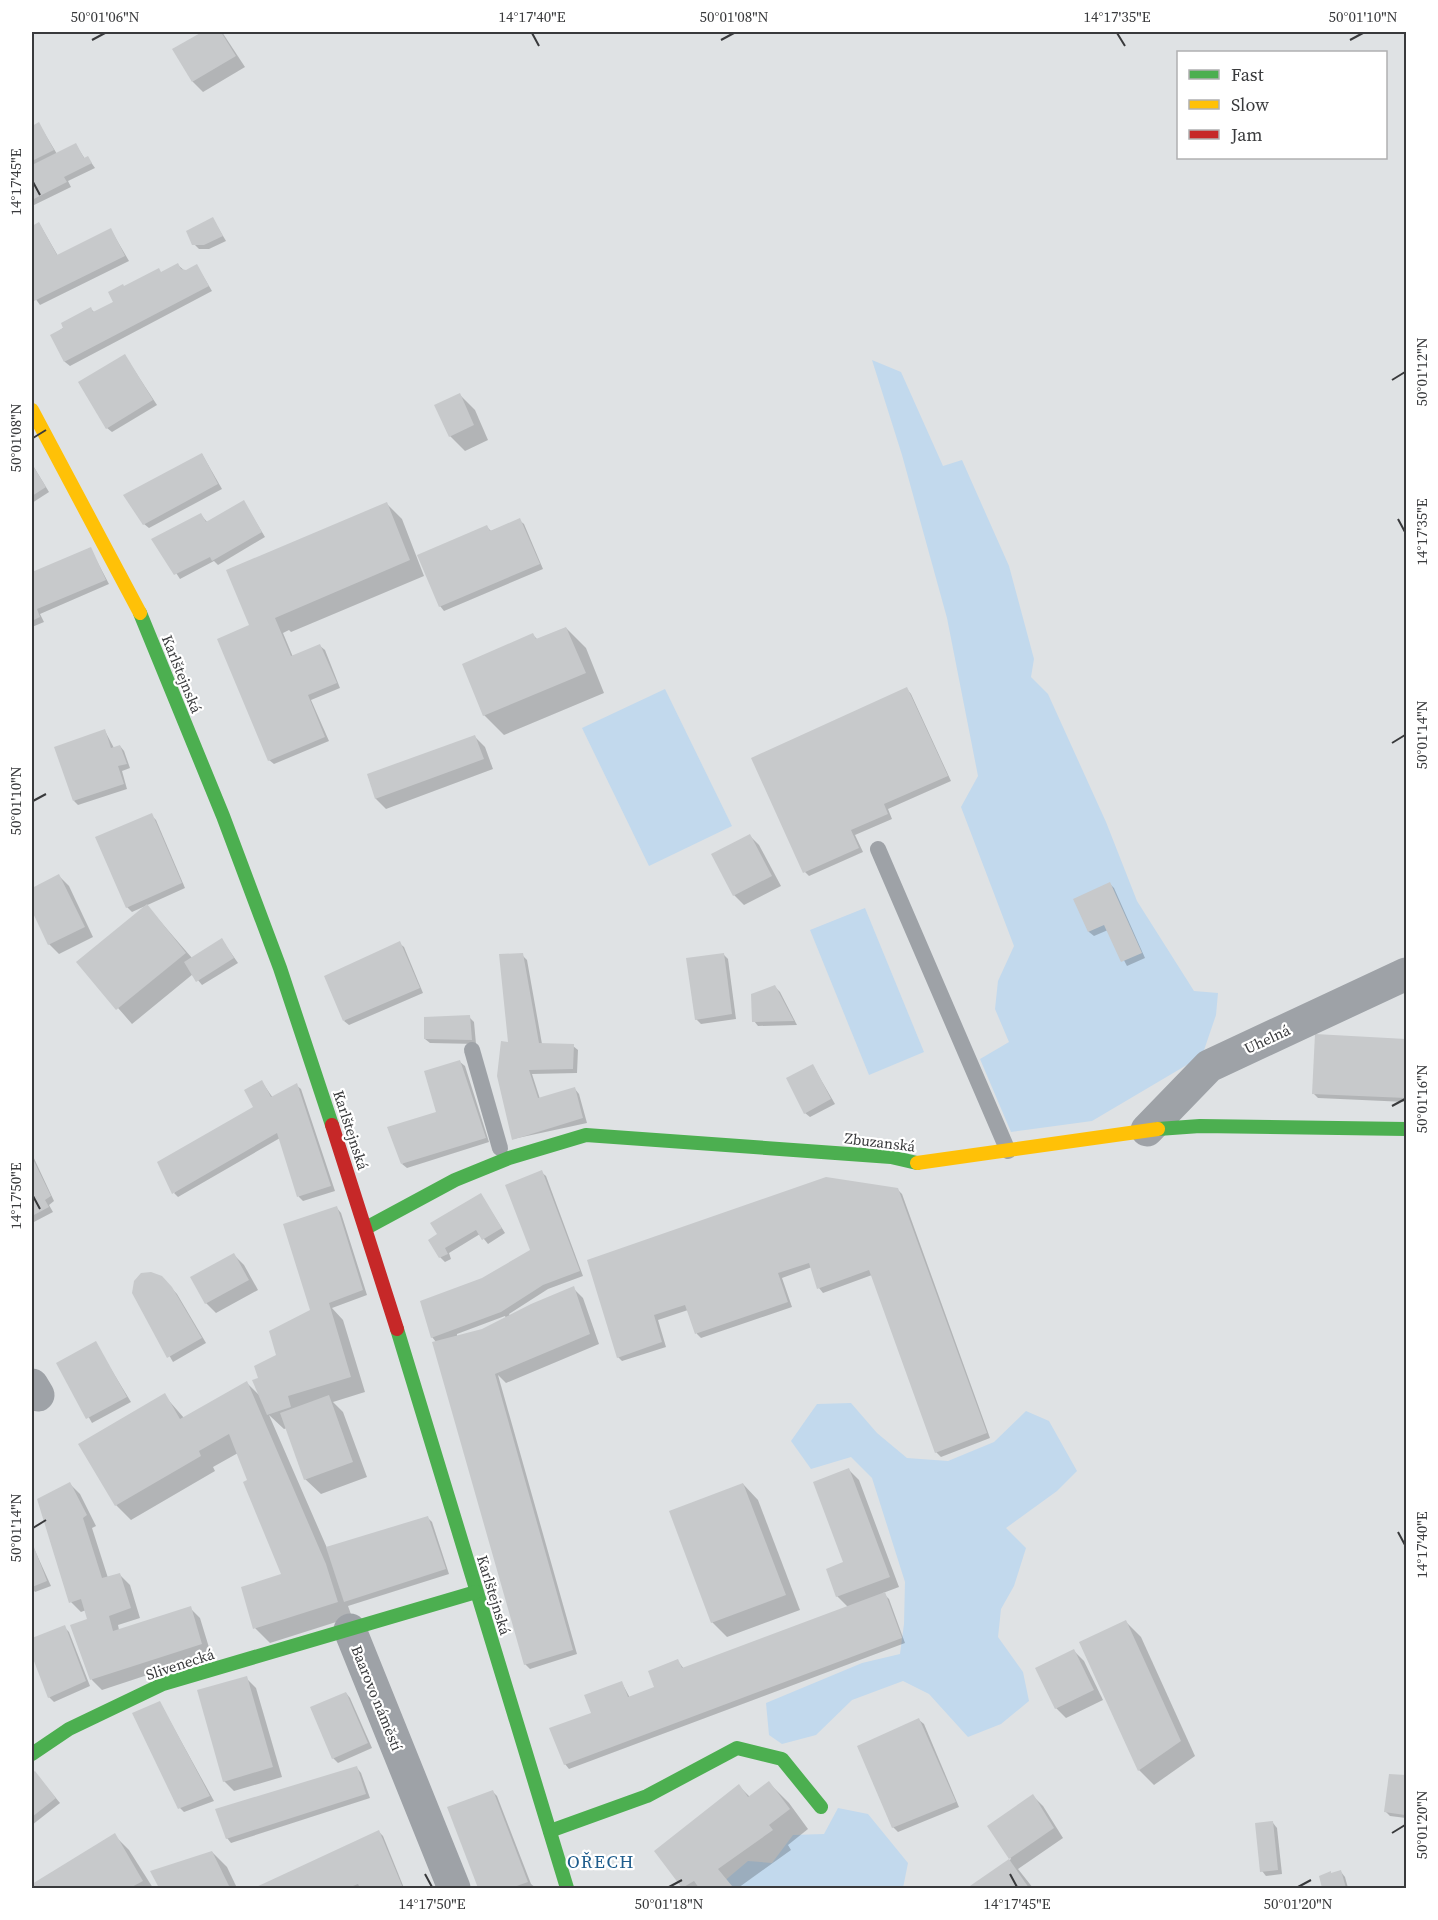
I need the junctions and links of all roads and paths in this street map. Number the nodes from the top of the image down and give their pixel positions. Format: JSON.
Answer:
{"nodes":[{"id":1,"x":32,"y":410,"type":"edge"},
{"id":2,"x":878,"y":849,"type":"dead end"},
{"id":3,"x":1407,"y":974,"type":"edge"},
{"id":4,"x":472,"y":1050,"type":"dead end"},
{"id":5,"x":1407,"y":1129,"type":"edge"},
{"id":6,"x":1147,"y":1130,"type":"junction"},
{"id":7,"x":500,"y":1148,"type":"dead end"},
{"id":8,"x":1008,"y":1151,"type":"junction"},
{"id":9,"x":366,"y":1228,"type":"junction"},
{"id":10,"x":476,"y":1592,"type":"junction"},
{"id":11,"x":350,"y":1630,"type":"junction"},
{"id":12,"x":32,"y":1754,"type":"edge"},
{"id":13,"x":821,"y":1807,"type":"dead end"},
{"id":14,"x":550,"y":1831,"type":"junction"},
{"id":15,"x":454,"y":1888,"type":"edge"},
{"id":16,"x":567,"y":1888,"type":"edge"}],
"edges":[{"from":1,"to":9,"type":"street","name":"Karlštejnská"},
{"from":2,"to":8,"type":"lane"},
{"from":3,"to":6,"type":"street","name":"Uhelná"},
{"from":4,"to":7,"type":"lane"},
{"from":5,"to":6,"type":"street","name":"Zbuzanská"},
{"from":6,"to":8,"type":"street","name":"Zbuzanská"},
{"from":8,"to":9,"type":"street","name":"Zbuzanská"},
{"from":9,"to":10,"type":"street","name":"Karlštejnská"},
{"from":10,"to":11,"type":"street","name":"Baarovo náměstí"},
{"from":10,"to":14,"type":"street","name":"Karlštejnská"},
{"from":11,"to":12,"type":"street","name":"Slivenecká"},
{"from":11,"to":15,"type":"street","name":"Baarovo náměstí"},
{"from":13,"to":14,"type":"street"},
{"from":14,"to":16,"type":"street","name":"Karlštejnská"}]}
